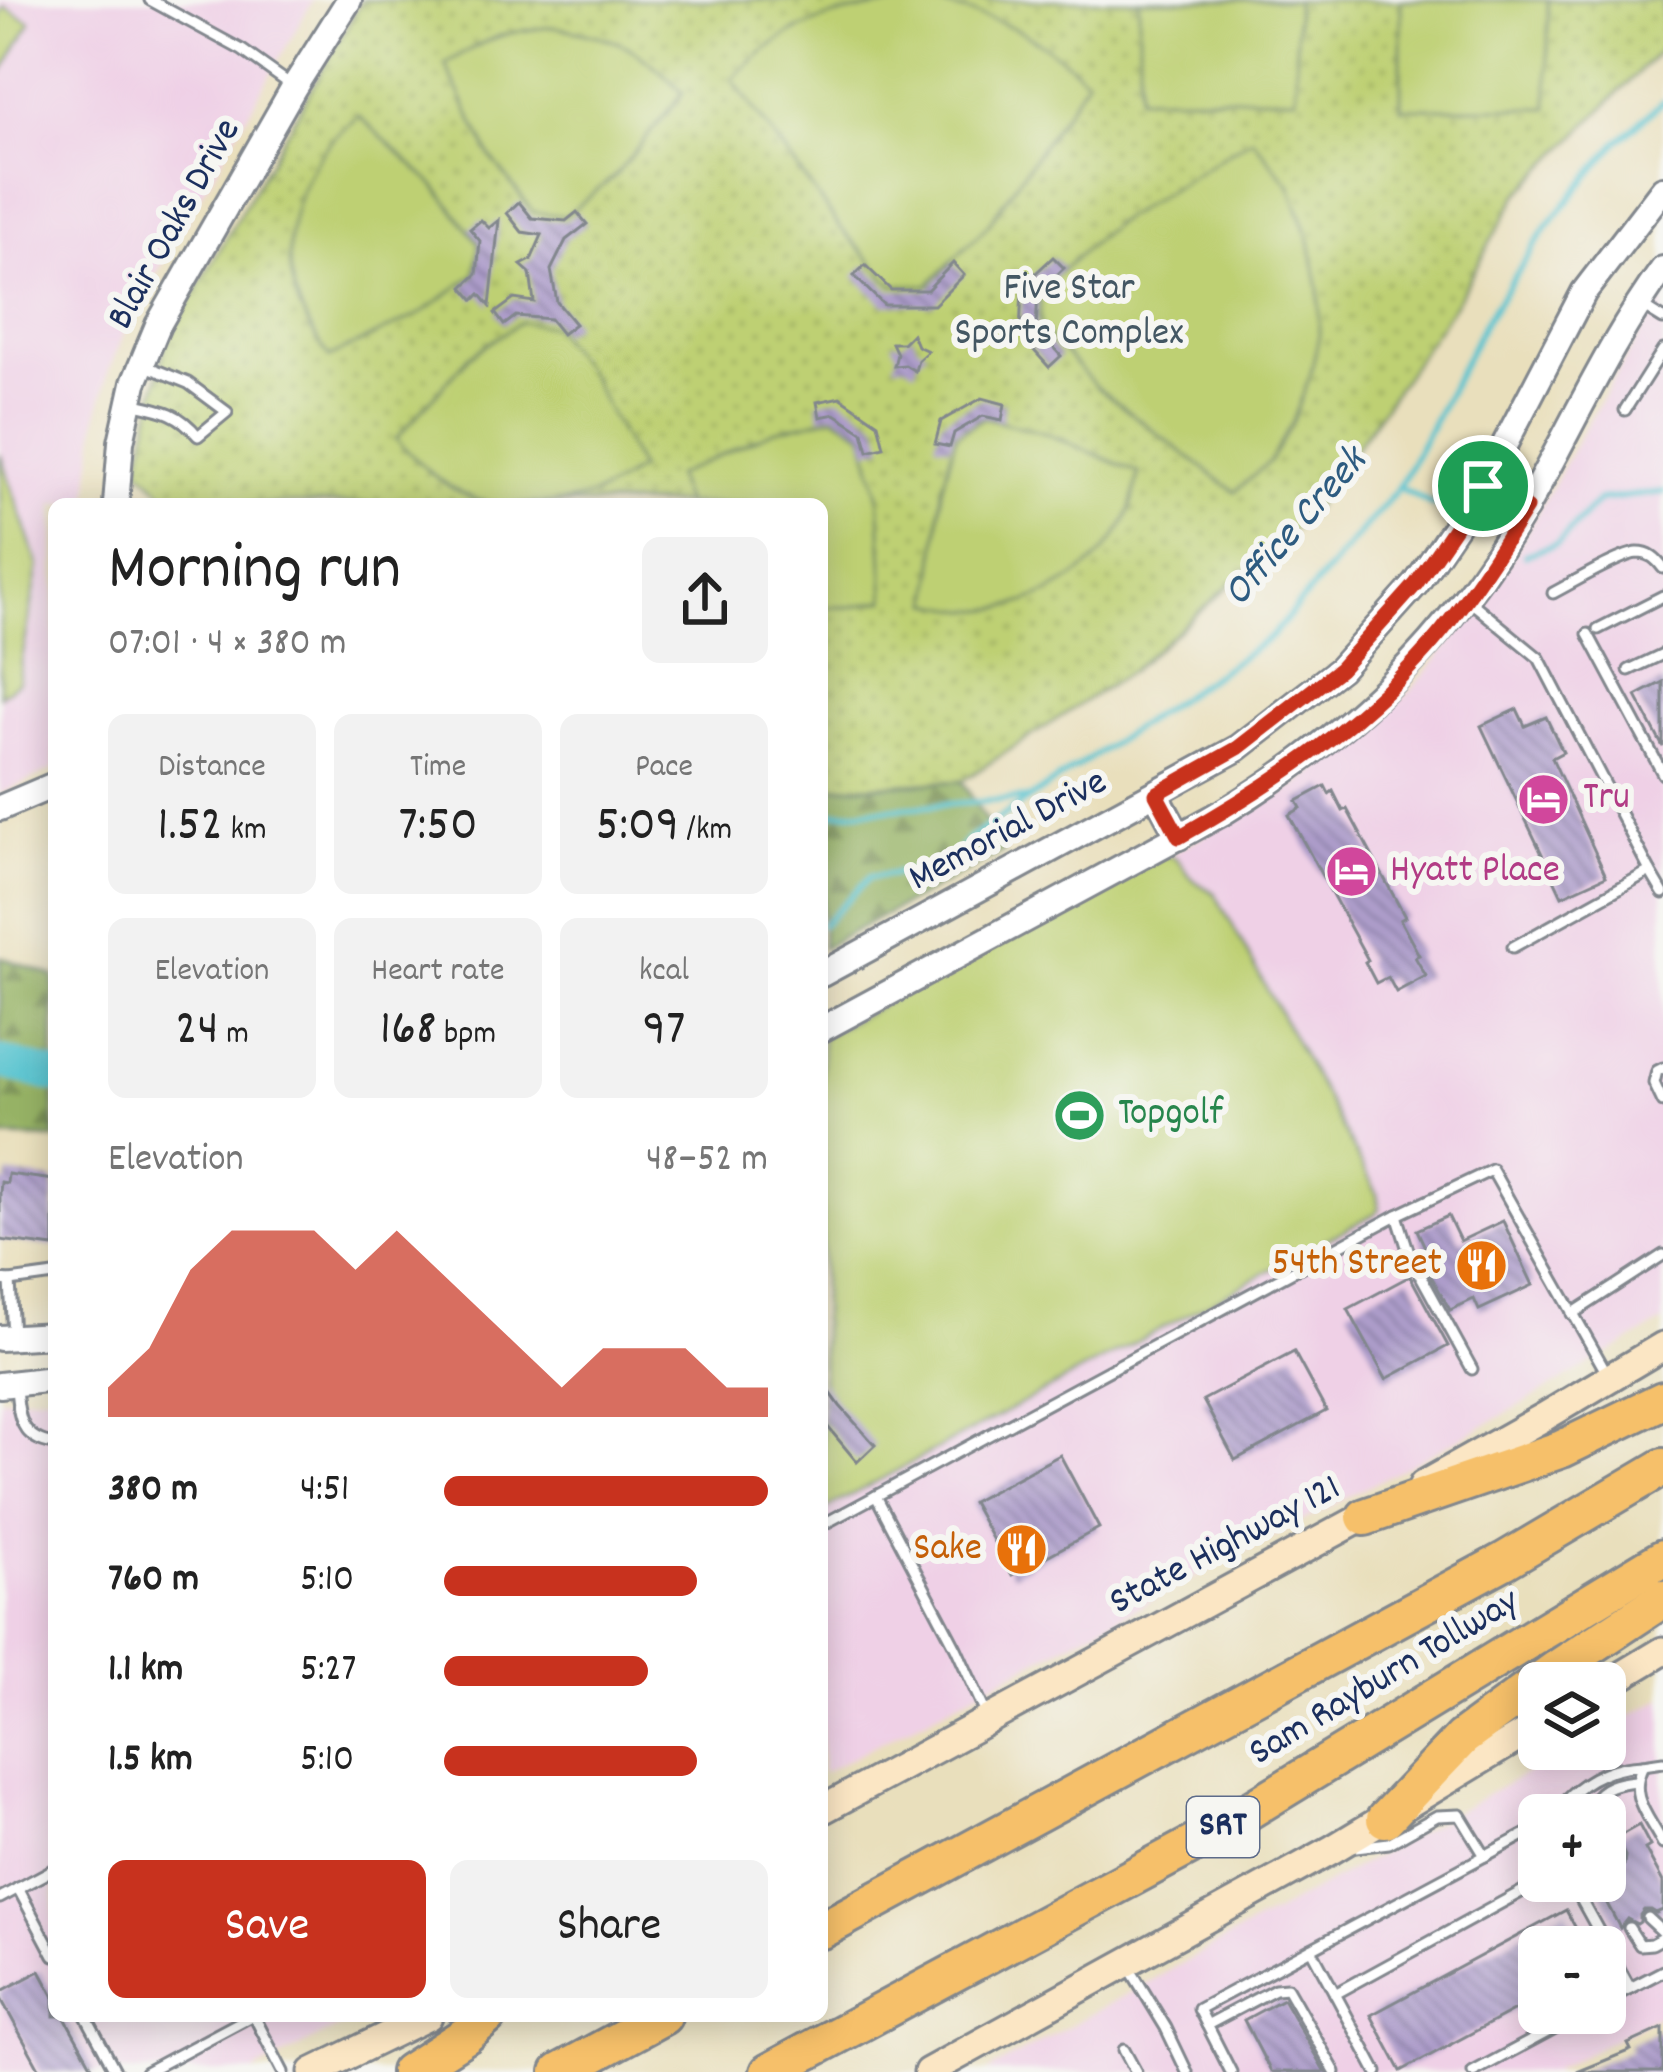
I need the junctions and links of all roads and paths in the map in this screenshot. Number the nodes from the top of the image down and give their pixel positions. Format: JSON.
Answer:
{"nodes":[{"id":1,"x":150,"y":0,"type":"edge"},
{"id":2,"x":349,"y":0,"type":"edge"},
{"id":3,"x":294,"y":87,"type":"junction"},
{"id":4,"x":1663,"y":189,"type":"edge"},
{"id":5,"x":1663,"y":269,"type":"edge"},
{"id":6,"x":1638,"y":304,"type":"junction"},
{"id":7,"x":1663,"y":320,"type":"edge"},
{"id":8,"x":1663,"y":350,"type":"edge"},
{"id":9,"x":140,"y":364,"type":"junction"},
{"id":10,"x":129,"y":403,"type":"junction"},
{"id":11,"x":1625,"y":410,"type":"dead end"},
{"id":12,"x":1483,"y":486,"type":"junction"},
{"id":13,"x":116,"y":498,"type":"edge"},
{"id":14,"x":1526,"y":508,"type":"junction"},
{"id":15,"x":1663,"y":568,"type":"edge"},
{"id":16,"x":1553,"y":593,"type":"dead end"},
{"id":17,"x":1663,"y":596,"type":"edge"},
{"id":18,"x":1466,"y":598,"type":"junction"},
{"id":19,"x":1663,"y":654,"type":"edge"},
{"id":20,"x":1629,"y":670,"type":"dead end"},
{"id":21,"x":1663,"y":774,"type":"edge"},
{"id":22,"x":48,"y":787,"type":"edge"},
{"id":23,"x":1156,"y":794,"type":"junction"},
{"id":24,"x":0,"y":808,"type":"edge"},
{"id":25,"x":1179,"y":837,"type":"junction"},
{"id":26,"x":1650,"y":871,"type":"junction"},
{"id":27,"x":1663,"y":893,"type":"edge"},
{"id":28,"x":1513,"y":947,"type":"dead end"},
{"id":29,"x":828,"y":971,"type":"edge"},
{"id":30,"x":828,"y":1027,"type":"edge"},
{"id":31,"x":1663,"y":1068,"type":"edge"},
{"id":32,"x":1663,"y":1102,"type":"edge"},
{"id":33,"x":1397,"y":1215,"type":"junction"},
{"id":34,"x":1663,"y":1255,"type":"edge"},
{"id":35,"x":48,"y":1276,"type":"edge"},
{"id":36,"x":5,"y":1280,"type":"edge"},
{"id":37,"x":1572,"y":1314,"type":"junction"},
{"id":38,"x":48,"y":1334,"type":"edge"},
{"id":39,"x":6,"y":1338,"type":"edge"},
{"id":40,"x":1663,"y":1346,"type":"edge"},
{"id":41,"x":1472,"y":1369,"type":"dead end"},
{"id":42,"x":1609,"y":1378,"type":"junction"},
{"id":43,"x":48,"y":1380,"type":"edge"},
{"id":44,"x":8,"y":1384,"type":"edge"},
{"id":45,"x":1663,"y":1400,"type":"edge"},
{"id":46,"x":48,"y":1443,"type":"edge"},
{"id":47,"x":1663,"y":1466,"type":"edge"},
{"id":48,"x":875,"y":1496,"type":"junction"},
{"id":49,"x":1364,"y":1517,"type":"junction"},
{"id":50,"x":828,"y":1522,"type":"edge"},
{"id":51,"x":1663,"y":1558,"type":"edge"},
{"id":52,"x":1663,"y":1599,"type":"edge"},
{"id":53,"x":1661,"y":1656,"type":"edge"},
{"id":54,"x":1626,"y":1675,"type":"edge"},
{"id":55,"x":988,"y":1720,"type":"junction"},
{"id":56,"x":1518,"y":1738,"type":"edge"},
{"id":57,"x":1663,"y":1762,"type":"edge"},
{"id":58,"x":1643,"y":1765,"type":"junction"},
{"id":59,"x":1635,"y":1781,"type":"junction"},
{"id":60,"x":1571,"y":1794,"type":"edge"},
{"id":61,"x":1596,"y":1794,"type":"edge"},
{"id":62,"x":828,"y":1807,"type":"edge"},
{"id":63,"x":1384,"y":1819,"type":"junction"},
{"id":64,"x":1518,"y":1838,"type":"edge"},
{"id":65,"x":1663,"y":1844,"type":"edge"},
{"id":66,"x":1333,"y":1850,"type":"junction"},
{"id":67,"x":1485,"y":1856,"type":"junction"},
{"id":68,"x":48,"y":1872,"type":"edge"},
{"id":69,"x":18,"y":1888,"type":"junction"},
{"id":70,"x":1518,"y":1894,"type":"edge"},
{"id":71,"x":0,"y":1898,"type":"edge"},
{"id":72,"x":1583,"y":1902,"type":"edge"},
{"id":73,"x":1648,"y":1918,"type":"dead end"},
{"id":74,"x":828,"y":1927,"type":"edge"},
{"id":75,"x":1629,"y":1928,"type":"dead end"},
{"id":76,"x":1663,"y":1935,"type":"edge"},
{"id":77,"x":48,"y":1945,"type":"edge"},
{"id":78,"x":1311,"y":1949,"type":"junction"},
{"id":79,"x":1127,"y":1964,"type":"junction"},
{"id":80,"x":1663,"y":1971,"type":"edge"},
{"id":81,"x":1630,"y":1988,"type":"junction"},
{"id":82,"x":1626,"y":1990,"type":"edge"},
{"id":83,"x":1335,"y":1994,"type":"junction"},
{"id":84,"x":89,"y":2022,"type":"edge"},
{"id":85,"x":242,"y":2022,"type":"edge"},
{"id":86,"x":256,"y":2022,"type":"edge"},
{"id":87,"x":416,"y":2022,"type":"edge"},
{"id":88,"x":481,"y":2022,"type":"edge"},
{"id":89,"x":652,"y":2022,"type":"edge"},
{"id":90,"x":1208,"y":2025,"type":"junction"},
{"id":91,"x":1544,"y":2034,"type":"edge"},
{"id":92,"x":1124,"y":2050,"type":"dead end"},
{"id":93,"x":116,"y":2072,"type":"edge"},
{"id":94,"x":146,"y":2072,"type":"edge"},
{"id":95,"x":283,"y":2072,"type":"edge"},
{"id":96,"x":313,"y":2072,"type":"edge"},
{"id":97,"x":409,"y":2072,"type":"edge"},
{"id":98,"x":560,"y":2072,"type":"edge"},
{"id":99,"x":769,"y":2072,"type":"edge"},
{"id":100,"x":928,"y":2072,"type":"edge"},
{"id":101,"x":1136,"y":2072,"type":"edge"},
{"id":102,"x":1186,"y":2072,"type":"edge"},
{"id":103,"x":1231,"y":2072,"type":"edge"},
{"id":104,"x":1335,"y":2072,"type":"edge"},
{"id":105,"x":1377,"y":2072,"type":"edge"},
{"id":106,"x":1473,"y":2072,"type":"edge"}],
"edges":[{"from":1,"to":3,"type":"lane"},
{"from":2,"to":3,"type":"street","name":"Blair Oaks Drive"},
{"from":3,"to":9,"type":"street","name":"Blair Oaks Drive"},
{"from":4,"to":12,"type":"street","name":"Memorial Drive"},
{"from":5,"to":6,"type":"street"},
{"from":6,"to":7,"type":"lane"},
{"from":6,"to":14,"type":"street"},
{"from":8,"to":11,"type":"lane"},
{"from":9,"to":10,"type":"street","name":"Blair Oaks Drive"},
{"from":9,"to":10,"type":"lane"},
{"from":10,"to":13,"type":"street","name":"Blair Oaks Drive"},
{"from":12,"to":14,"type":"street"},
{"from":12,"to":23,"type":"street","name":"Memorial Drive"},
{"from":14,"to":18,"type":"street"},
{"from":15,"to":16,"type":"lane"},
{"from":17,"to":21,"type":"lane"},
{"from":18,"to":25,"type":"street"},
{"from":18,"to":26,"type":"lane"},
{"from":19,"to":20,"type":"lane"},
{"from":22,"to":24,"type":"street"},
{"from":23,"to":25,"type":"street"},
{"from":23,"to":29,"type":"street","name":"Memorial Drive"},
{"from":25,"to":30,"type":"street"},
{"from":26,"to":27,"type":"lane"},
{"from":26,"to":28,"type":"lane"},
{"from":31,"to":32,"type":"lane"},
{"from":33,"to":37,"type":"lane"},
{"from":33,"to":41,"type":"lane"},
{"from":33,"to":48,"type":"lane"},
{"from":34,"to":37,"type":"lane"},
{"from":35,"to":36,"type":"lane"},
{"from":36,"to":39,"type":"lane"},
{"from":37,"to":42,"type":"lane"},
{"from":38,"to":39,"type":"street"},
{"from":39,"to":44,"type":"street"},
{"from":40,"to":42,"type":"main road","name":"State Highway 121"},
{"from":42,"to":49,"type":"main road","name":"State Highway 121"},
{"from":43,"to":44,"type":"street"},
{"from":44,"to":46,"type":"lane"},
{"from":45,"to":49,"type":"highway"},
{"from":47,"to":74,"type":"highway","name":"Sam Rayburn Tollway","number":"SRT"},
{"from":48,"to":50,"type":"lane"},
{"from":48,"to":55,"type":"lane"},
{"from":49,"to":55,"type":"main road","name":"State Highway 121"},
{"from":51,"to":99,"type":"highway","name":"Sam Rayburn Tollway","number":"SRT"},
{"from":52,"to":63,"type":"highway"},
{"from":53,"to":54,"type":"main road"},
{"from":55,"to":62,"type":"main road","name":"State Highway 121"},
{"from":56,"to":63,"type":"main road"},
{"from":57,"to":58,"type":"lane"},
{"from":58,"to":59,"type":"lane"},
{"from":58,"to":60,"type":"lane"},
{"from":59,"to":61,"type":"lane"},
{"from":59,"to":65,"type":"lane"},
{"from":63,"to":66,"type":"main road"},
{"from":64,"to":67,"type":"lane"},
{"from":66,"to":67,"type":"lane"},
{"from":66,"to":79,"type":"main road"},
{"from":67,"to":78,"type":"lane"},
{"from":68,"to":69,"type":"lane"},
{"from":69,"to":71,"type":"lane"},
{"from":69,"to":77,"type":"lane"},
{"from":70,"to":83,"type":"lane"},
{"from":72,"to":81,"type":"lane"},
{"from":73,"to":76,"type":"lane"},
{"from":75,"to":76,"type":"lane"},
{"from":78,"to":83,"type":"lane"},
{"from":78,"to":90,"type":"lane"},
{"from":79,"to":100,"type":"main road"},
{"from":79,"to":102,"type":"lane"},
{"from":80,"to":81,"type":"lane"},
{"from":81,"to":82,"type":"lane"},
{"from":83,"to":105,"type":"lane"},
{"from":84,"to":93,"type":"lane"},
{"from":85,"to":94,"type":"lane"},
{"from":86,"to":95,"type":"lane"},
{"from":87,"to":96,"type":"main road"},
{"from":88,"to":97,"type":"highway"},
{"from":89,"to":98,"type":"highway"},
{"from":90,"to":103,"type":"lane"},
{"from":90,"to":104,"type":"lane"},
{"from":91,"to":106,"type":"lane"},
{"from":92,"to":101,"type":"lane"}]}
